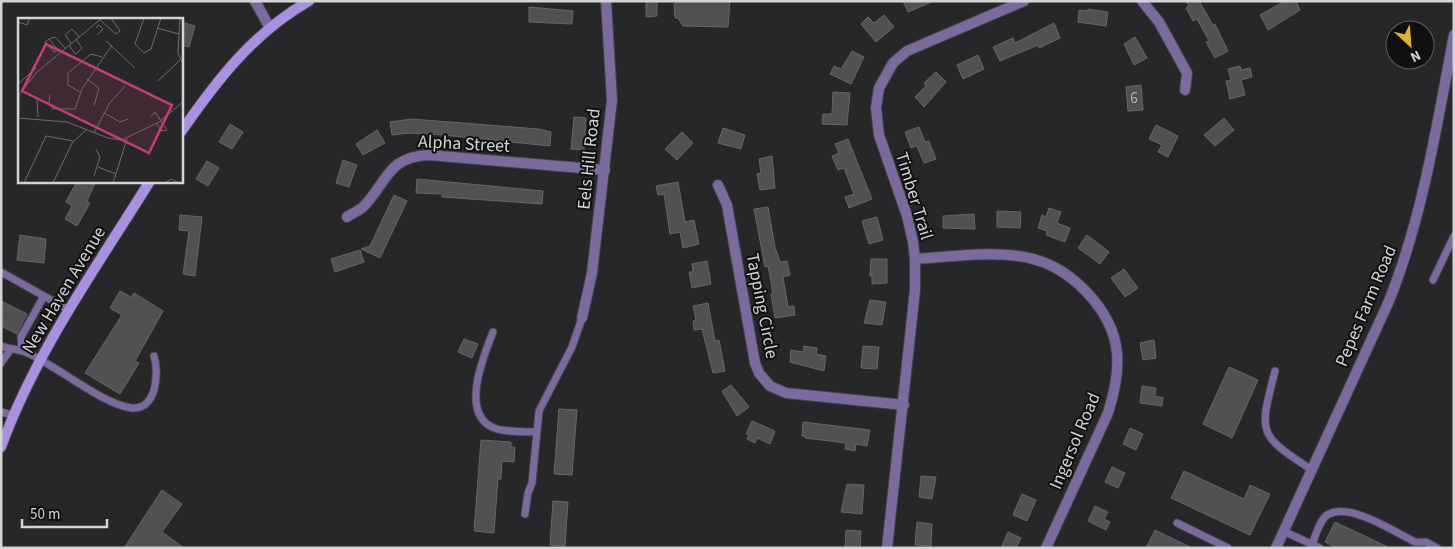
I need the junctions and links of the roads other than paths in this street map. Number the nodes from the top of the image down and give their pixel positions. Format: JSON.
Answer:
{"nodes":[{"id":1,"x":255,"y":1,"type":"edge"},
{"id":2,"x":309,"y":1,"type":"edge"},
{"id":3,"x":606,"y":1,"type":"edge"},
{"id":4,"x":1024,"y":1,"type":"edge"},
{"id":5,"x":1142,"y":1,"type":"edge"},
{"id":6,"x":270,"y":28,"type":"junction"},
{"id":7,"x":1454,"y":35,"type":"edge"},
{"id":8,"x":1185,"y":90,"type":"dead end"},
{"id":9,"x":182,"y":131,"type":"edge"},
{"id":10,"x":605,"y":170,"type":"junction"},
{"id":11,"x":149,"y":182,"type":"edge"},
{"id":12,"x":718,"y":185,"type":"dead end"},
{"id":13,"x":347,"y":217,"type":"dead end"},
{"id":14,"x":1454,"y":236,"type":"edge"},
{"id":15,"x":915,"y":259,"type":"junction"},
{"id":16,"x":1,"y":272,"type":"edge"},
{"id":17,"x":1433,"y":280,"type":"dead end"},
{"id":18,"x":44,"y":296,"type":"junction"},
{"id":19,"x":69,"y":310,"type":"junction"},
{"id":20,"x":582,"y":318,"type":"joint"},
{"id":21,"x":493,"y":332,"type":"dead end"},
{"id":22,"x":1,"y":346,"type":"edge"},
{"id":23,"x":11,"y":349,"type":"junction"},
{"id":24,"x":22,"y":350,"type":"junction"},
{"id":25,"x":154,"y":356,"type":"dead end"},
{"id":26,"x":40,"y":360,"type":"junction"},
{"id":27,"x":1,"y":363,"type":"edge"},
{"id":28,"x":1274,"y":371,"type":"dead end"},
{"id":29,"x":904,"y":405,"type":"junction"},
{"id":30,"x":1,"y":412,"type":"edge"},
{"id":31,"x":13,"y":415,"type":"junction"},
{"id":32,"x":537,"y":432,"type":"junction"},
{"id":33,"x":1,"y":447,"type":"edge"},
{"id":34,"x":1312,"y":470,"type":"junction"},
{"id":35,"x":525,"y":514,"type":"dead end"},
{"id":36,"x":1177,"y":523,"type":"dead end"},
{"id":37,"x":1283,"y":531,"type":"junction"},
{"id":38,"x":1312,"y":544,"type":"junction"},
{"id":39,"x":887,"y":548,"type":"edge"},
{"id":40,"x":1046,"y":548,"type":"edge"},
{"id":41,"x":1228,"y":548,"type":"edge"},
{"id":42,"x":1276,"y":548,"type":"edge"},
{"id":43,"x":1320,"y":548,"type":"edge"},
{"id":44,"x":1436,"y":548,"type":"edge"}],
"edges":[{"from":1,"to":6,"type":"street"},
{"from":2,"to":6,"type":"main road"},
{"from":3,"to":10,"type":"street","name":"Eels Hill Road"},
{"from":4,"to":15,"type":"street","name":"Timber Trail"},
{"from":5,"to":8,"type":"street"},
{"from":6,"to":9,"type":"main road"},
{"from":7,"to":34,"type":"street","name":"Pepes Farm Road"},
{"from":10,"to":13,"type":"street","name":"Alpha Street"},
{"from":10,"to":20,"type":"street","name":"Eels Hill Road"},
{"from":11,"to":19,"type":"main road","name":"New Haven Avenue"},
{"from":12,"to":29,"type":"street","name":"Tapping Circle"},
{"from":14,"to":17,"type":"lane"},
{"from":15,"to":29,"type":"street","name":"Timber Trail"},
{"from":15,"to":40,"type":"street","name":"Ingersol Road"},
{"from":16,"to":18,"type":"lane"},
{"from":18,"to":19,"type":"lane"},
{"from":18,"to":24,"type":"lane"},
{"from":19,"to":26,"type":"main road","name":"New Haven Avenue"},
{"from":20,"to":32,"type":"lane"},
{"from":21,"to":32,"type":"lane"},
{"from":22,"to":23,"type":"lane"},
{"from":23,"to":24,"type":"lane"},
{"from":23,"to":27,"type":"lane"},
{"from":24,"to":26,"type":"lane"},
{"from":25,"to":26,"type":"lane"},
{"from":26,"to":31,"type":"main road","name":"New Haven Avenue"},
{"from":28,"to":34,"type":"lane"},
{"from":29,"to":39,"type":"street","name":"Timber Trail"},
{"from":30,"to":31,"type":"lane"},
{"from":31,"to":33,"type":"main road","name":"New Haven Avenue"},
{"from":32,"to":35,"type":"lane"},
{"from":34,"to":37,"type":"street","name":"Pepes Farm Road"},
{"from":36,"to":41,"type":"lane"},
{"from":37,"to":38,"type":"lane"},
{"from":37,"to":42,"type":"street","name":"Pepes Farm Road"},
{"from":38,"to":43,"type":"lane"},
{"from":38,"to":44,"type":"lane"}]}
